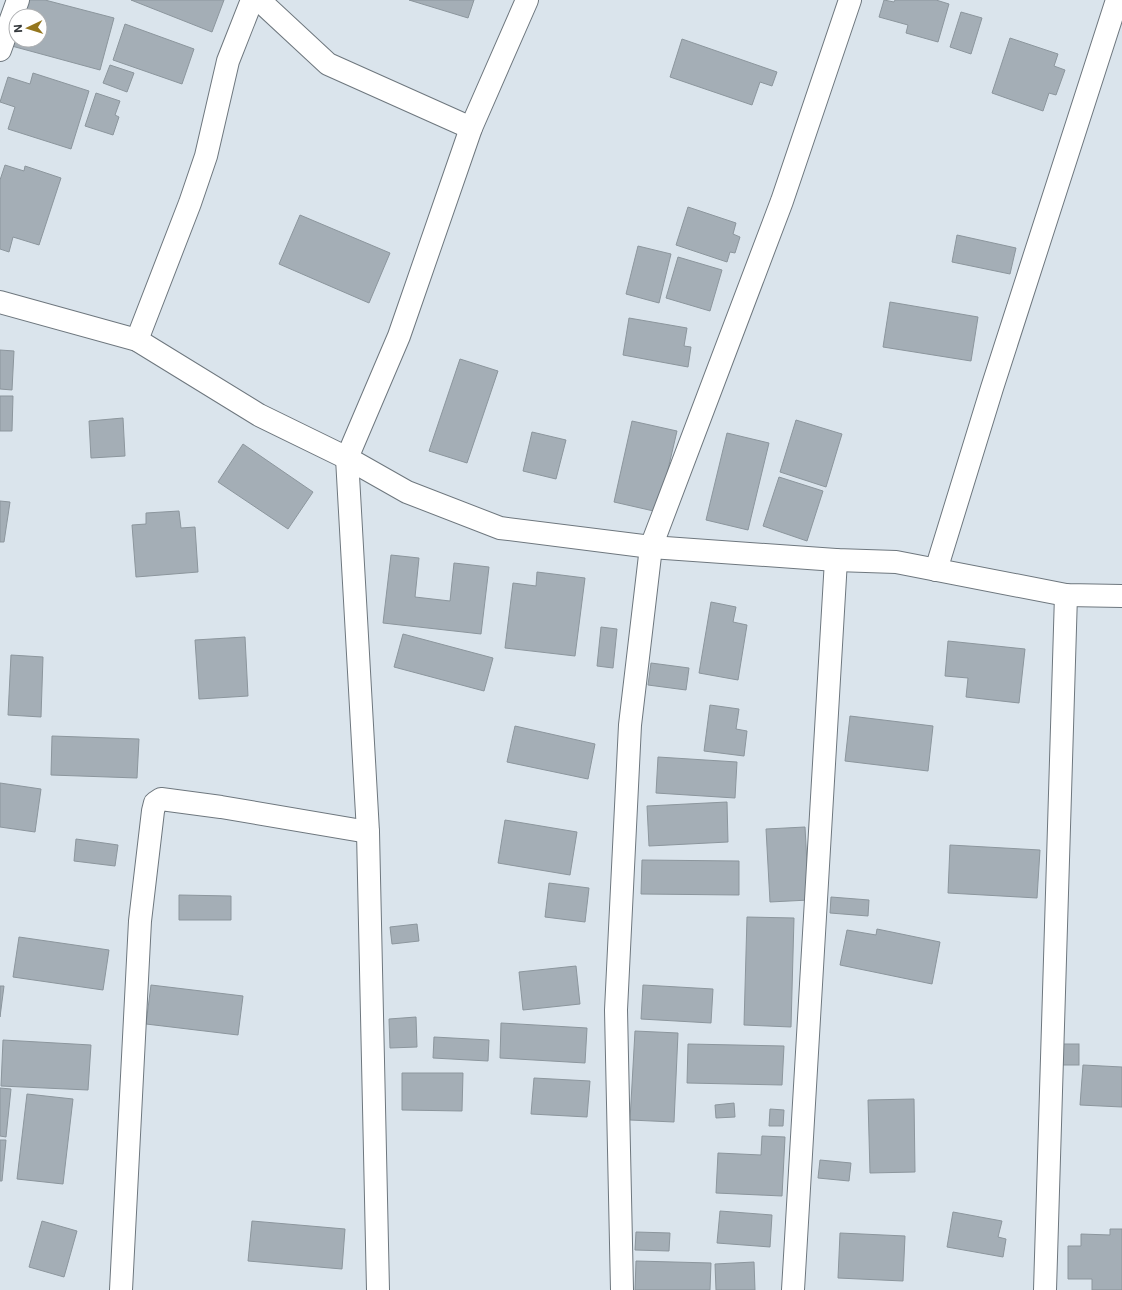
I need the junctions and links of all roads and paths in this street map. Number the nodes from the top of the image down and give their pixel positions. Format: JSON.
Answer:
{"nodes":[{"id":1,"x":18,"y":0,"type":"edge"},
{"id":2,"x":252,"y":0,"type":"edge"},
{"id":3,"x":259,"y":0,"type":"edge"},
{"id":4,"x":527,"y":0,"type":"edge"},
{"id":5,"x":850,"y":0,"type":"edge"},
{"id":6,"x":1117,"y":0,"type":"edge"},
{"id":7,"x":0,"y":50,"type":"edge"},
{"id":8,"x":471,"y":128,"type":"junction"},
{"id":9,"x":0,"y":302,"type":"edge"},
{"id":10,"x":137,"y":340,"type":"junction"},
{"id":11,"x":347,"y":458,"type":"junction"},
{"id":12,"x":651,"y":547,"type":"junction"},
{"id":13,"x":836,"y":560,"type":"junction"},
{"id":14,"x":936,"y":570,"type":"junction"},
{"id":15,"x":1066,"y":595,"type":"junction"},
{"id":16,"x":1122,"y":596,"type":"edge"},
{"id":17,"x":368,"y":832,"type":"junction"},
{"id":18,"x":121,"y":1290,"type":"edge"},
{"id":19,"x":378,"y":1290,"type":"edge"},
{"id":20,"x":622,"y":1290,"type":"edge"},
{"id":21,"x":793,"y":1290,"type":"edge"},
{"id":22,"x":1045,"y":1290,"type":"edge"}],
"edges":[{"from":1,"to":7,"type":"street"},
{"from":2,"to":10,"type":"street"},
{"from":3,"to":8,"type":"street"},
{"from":4,"to":8,"type":"street"},
{"from":5,"to":12,"type":"street"},
{"from":6,"to":14,"type":"street"},
{"from":8,"to":11,"type":"street"},
{"from":9,"to":10,"type":"street"},
{"from":10,"to":11,"type":"street"},
{"from":11,"to":12,"type":"street"},
{"from":11,"to":17,"type":"street"},
{"from":12,"to":13,"type":"street"},
{"from":12,"to":20,"type":"street"},
{"from":13,"to":14,"type":"street"},
{"from":13,"to":21,"type":"street"},
{"from":14,"to":15,"type":"street"},
{"from":15,"to":16,"type":"street"},
{"from":15,"to":22,"type":"street"},
{"from":17,"to":18,"type":"street"},
{"from":17,"to":19,"type":"street"}]}
